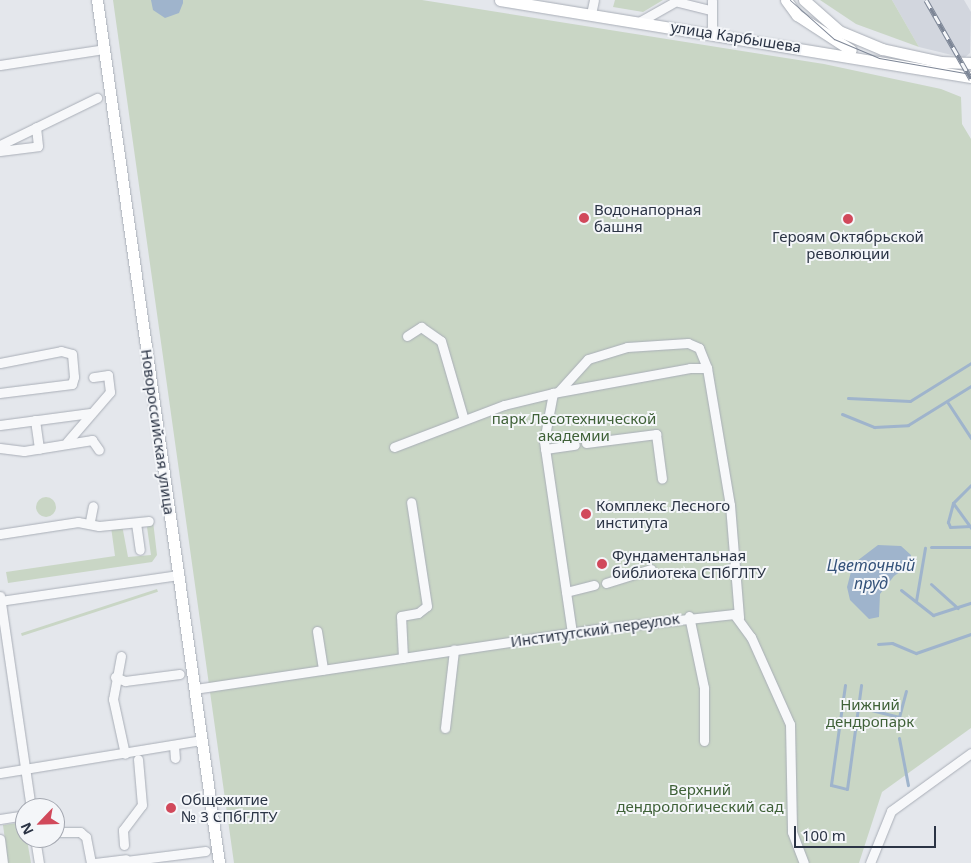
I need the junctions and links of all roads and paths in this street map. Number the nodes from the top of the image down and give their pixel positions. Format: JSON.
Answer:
{"nodes":[{"id":1,"x":97,"y":0,"type":"edge"},
{"id":2,"x":500,"y":0,"type":"edge"},
{"id":3,"x":594,"y":0,"type":"edge"},
{"id":4,"x":712,"y":0,"type":"edge"},
{"id":5,"x":786,"y":0,"type":"edge"},
{"id":6,"x":804,"y":0,"type":"edge"},
{"id":7,"x":678,"y":1,"type":"edge"},
{"id":8,"x":709,"y":10,"type":"junction"},
{"id":9,"x":591,"y":14,"type":"junction"},
{"id":10,"x":639,"y":22,"type":"junction"},
{"id":11,"x":712,"y":33,"type":"junction"},
{"id":12,"x":104,"y":49,"type":"junction"},
{"id":13,"x":882,"y":49,"type":"junction"},
{"id":14,"x":878,"y":62,"type":"junction"},
{"id":15,"x":971,"y":63,"type":"edge"},
{"id":16,"x":0,"y":64,"type":"edge"},
{"id":17,"x":971,"y":77,"type":"edge"},
{"id":18,"x":98,"y":98,"type":"dead end"},
{"id":19,"x":36,"y":127,"type":"junction"},
{"id":20,"x":0,"y":145,"type":"edge"},
{"id":21,"x":0,"y":151,"type":"edge"},
{"id":22,"x":407,"y":336,"type":"dead end"},
{"id":23,"x":0,"y":363,"type":"edge"},
{"id":24,"x":708,"y":368,"type":"junction"},
{"id":25,"x":93,"y":377,"type":"dead end"},
{"id":26,"x":0,"y":392,"type":"edge"},
{"id":27,"x":556,"y":392,"type":"junction"},
{"id":28,"x":90,"y":414,"type":"junction"},
{"id":29,"x":35,"y":420,"type":"junction"},
{"id":30,"x":464,"y":420,"type":"junction"},
{"id":31,"x":0,"y":425,"type":"edge"},
{"id":32,"x":67,"y":442,"type":"junction"},
{"id":33,"x":586,"y":443,"type":"dead end"},
{"id":34,"x":575,"y":445,"type":"dead end"},
{"id":35,"x":394,"y":447,"type":"dead end"},
{"id":36,"x":0,"y":448,"type":"edge"},
{"id":37,"x":38,"y":449,"type":"junction"},
{"id":38,"x":545,"y":449,"type":"junction"},
{"id":39,"x":99,"y":450,"type":"dead end"},
{"id":40,"x":662,"y":479,"type":"dead end"},
{"id":41,"x":411,"y":502,"type":"dead end"},
{"id":42,"x":93,"y":506,"type":"dead end"},
{"id":43,"x":90,"y":521,"type":"junction"},
{"id":44,"x":148,"y":521,"type":"dead end"},
{"id":45,"x":136,"y":523,"type":"junction"},
{"id":46,"x":0,"y":534,"type":"edge"},
{"id":47,"x":140,"y":550,"type":"dead end"},
{"id":48,"x":651,"y":569,"type":"dead end"},
{"id":49,"x":178,"y":575,"type":"junction"},
{"id":50,"x":606,"y":583,"type":"dead end"},
{"id":51,"x":594,"y":585,"type":"dead end"},
{"id":52,"x":566,"y":592,"type":"junction"},
{"id":53,"x":0,"y":599,"type":"edge"},
{"id":54,"x":689,"y":616,"type":"junction"},
{"id":55,"x":739,"y":618,"type":"junction"},
{"id":56,"x":317,"y":631,"type":"dead end"},
{"id":57,"x":572,"y":633,"type":"junction"},
{"id":58,"x":454,"y":650,"type":"junction"},
{"id":59,"x":121,"y":656,"type":"dead end"},
{"id":60,"x":403,"y":658,"type":"junction"},
{"id":61,"x":323,"y":670,"type":"junction"},
{"id":62,"x":180,"y":674,"type":"dead end"},
{"id":63,"x":115,"y":676,"type":"junction"},
{"id":64,"x":194,"y":689,"type":"junction"},
{"id":65,"x":445,"y":728,"type":"dead end"},
{"id":66,"x":202,"y":740,"type":"junction"},
{"id":67,"x":704,"y":741,"type":"dead end"},
{"id":68,"x":174,"y":745,"type":"junction"},
{"id":69,"x":971,"y":753,"type":"edge"},
{"id":70,"x":125,"y":754,"type":"junction"},
{"id":71,"x":175,"y":758,"type":"dead end"},
{"id":72,"x":138,"y":759,"type":"dead end"},
{"id":73,"x":25,"y":769,"type":"junction"},
{"id":74,"x":0,"y":773,"type":"edge"},
{"id":75,"x":29,"y":798,"type":"edge"},
{"id":76,"x":15,"y":817,"type":"edge"},
{"id":77,"x":0,"y":819,"type":"edge"},
{"id":78,"x":65,"y":832,"type":"edge"},
{"id":79,"x":0,"y":839,"type":"edge"},
{"id":80,"x":37,"y":848,"type":"edge"},
{"id":81,"x":205,"y":851,"type":"dead end"},
{"id":82,"x":126,"y":856,"type":"edge"},
{"id":83,"x":2,"y":858,"type":"edge"},
{"id":84,"x":39,"y":863,"type":"edge"},
{"id":85,"x":91,"y":863,"type":"edge"},
{"id":86,"x":95,"y":863,"type":"edge"},
{"id":87,"x":219,"y":863,"type":"edge"},
{"id":88,"x":804,"y":863,"type":"edge"},
{"id":89,"x":870,"y":863,"type":"edge"}],
"edges":[{"from":1,"to":12,"type":"main road","name":"Новороссийская улица"},
{"from":2,"to":9,"type":"main road","name":"улица Карбышева"},
{"from":3,"to":9,"type":"street"},
{"from":4,"to":8,"type":"street"},
{"from":5,"to":14,"type":"main road"},
{"from":6,"to":13,"type":"main road"},
{"from":7,"to":8,"type":"street"},
{"from":7,"to":10,"type":"street"},
{"from":8,"to":11,"type":"street"},
{"from":9,"to":10,"type":"main road","name":"улица Карбышева"},
{"from":10,"to":11,"type":"main road","name":"улица Карбышева"},
{"from":11,"to":14,"type":"main road","name":"улица Карбышева"},
{"from":12,"to":16,"type":"street"},
{"from":12,"to":49,"type":"main road","name":"Новороссийская улица"},
{"from":13,"to":14,"type":"street"},
{"from":13,"to":15,"type":"main road"},
{"from":14,"to":17,"type":"main road","name":"улица Карбышева"},
{"from":18,"to":19,"type":"street"},
{"from":19,"to":20,"type":"street"},
{"from":19,"to":21,"type":"street"},
{"from":22,"to":30,"type":"street"},
{"from":23,"to":26,"type":"street"},
{"from":24,"to":27,"type":"street"},
{"from":24,"to":27,"type":"street"},
{"from":24,"to":55,"type":"street"},
{"from":25,"to":28,"type":"street"},
{"from":27,"to":30,"type":"street"},
{"from":27,"to":38,"type":"street"},
{"from":28,"to":29,"type":"street"},
{"from":28,"to":32,"type":"street"},
{"from":29,"to":31,"type":"street"},
{"from":29,"to":37,"type":"street"},
{"from":30,"to":35,"type":"street"},
{"from":32,"to":37,"type":"street"},
{"from":32,"to":39,"type":"street"},
{"from":33,"to":40,"type":"street"},
{"from":34,"to":38,"type":"street"},
{"from":36,"to":37,"type":"street"},
{"from":38,"to":52,"type":"street"},
{"from":41,"to":60,"type":"street"},
{"from":42,"to":43,"type":"street"},
{"from":43,"to":45,"type":"street"},
{"from":43,"to":46,"type":"street"},
{"from":44,"to":45,"type":"street"},
{"from":45,"to":47,"type":"street"},
{"from":48,"to":50,"type":"street"},
{"from":49,"to":53,"type":"street"},
{"from":49,"to":64,"type":"main road","name":"Новороссийская улица"},
{"from":51,"to":52,"type":"street"},
{"from":52,"to":57,"type":"street"},
{"from":53,"to":73,"type":"street"},
{"from":54,"to":55,"type":"street","name":"Институтский переулок"},
{"from":54,"to":57,"type":"street","name":"Институтский переулок"},
{"from":54,"to":67,"type":"street"},
{"from":55,"to":88,"type":"street"},
{"from":56,"to":61,"type":"street"},
{"from":57,"to":58,"type":"street","name":"Институтский переулок"},
{"from":58,"to":60,"type":"street","name":"Институтский переулок"},
{"from":58,"to":65,"type":"street"},
{"from":59,"to":63,"type":"street"},
{"from":60,"to":61,"type":"street","name":"Институтский переулок"},
{"from":61,"to":64,"type":"street","name":"Институтский переулок"},
{"from":62,"to":63,"type":"street"},
{"from":63,"to":70,"type":"street"},
{"from":64,"to":66,"type":"main road","name":"Новороссийская улица"},
{"from":66,"to":68,"type":"street"},
{"from":66,"to":87,"type":"main road","name":"Новороссийская улица"},
{"from":68,"to":70,"type":"street"},
{"from":68,"to":71,"type":"street"},
{"from":69,"to":89,"type":"street"},
{"from":70,"to":73,"type":"street"},
{"from":72,"to":82,"type":"street"},
{"from":73,"to":74,"type":"street"},
{"from":73,"to":75,"type":"street"},
{"from":76,"to":77,"type":"street"},
{"from":78,"to":85,"type":"street"},
{"from":79,"to":83,"type":"street"},
{"from":80,"to":84,"type":"street"},
{"from":81,"to":82,"type":"street"},
{"from":82,"to":86,"type":"street"}]}
